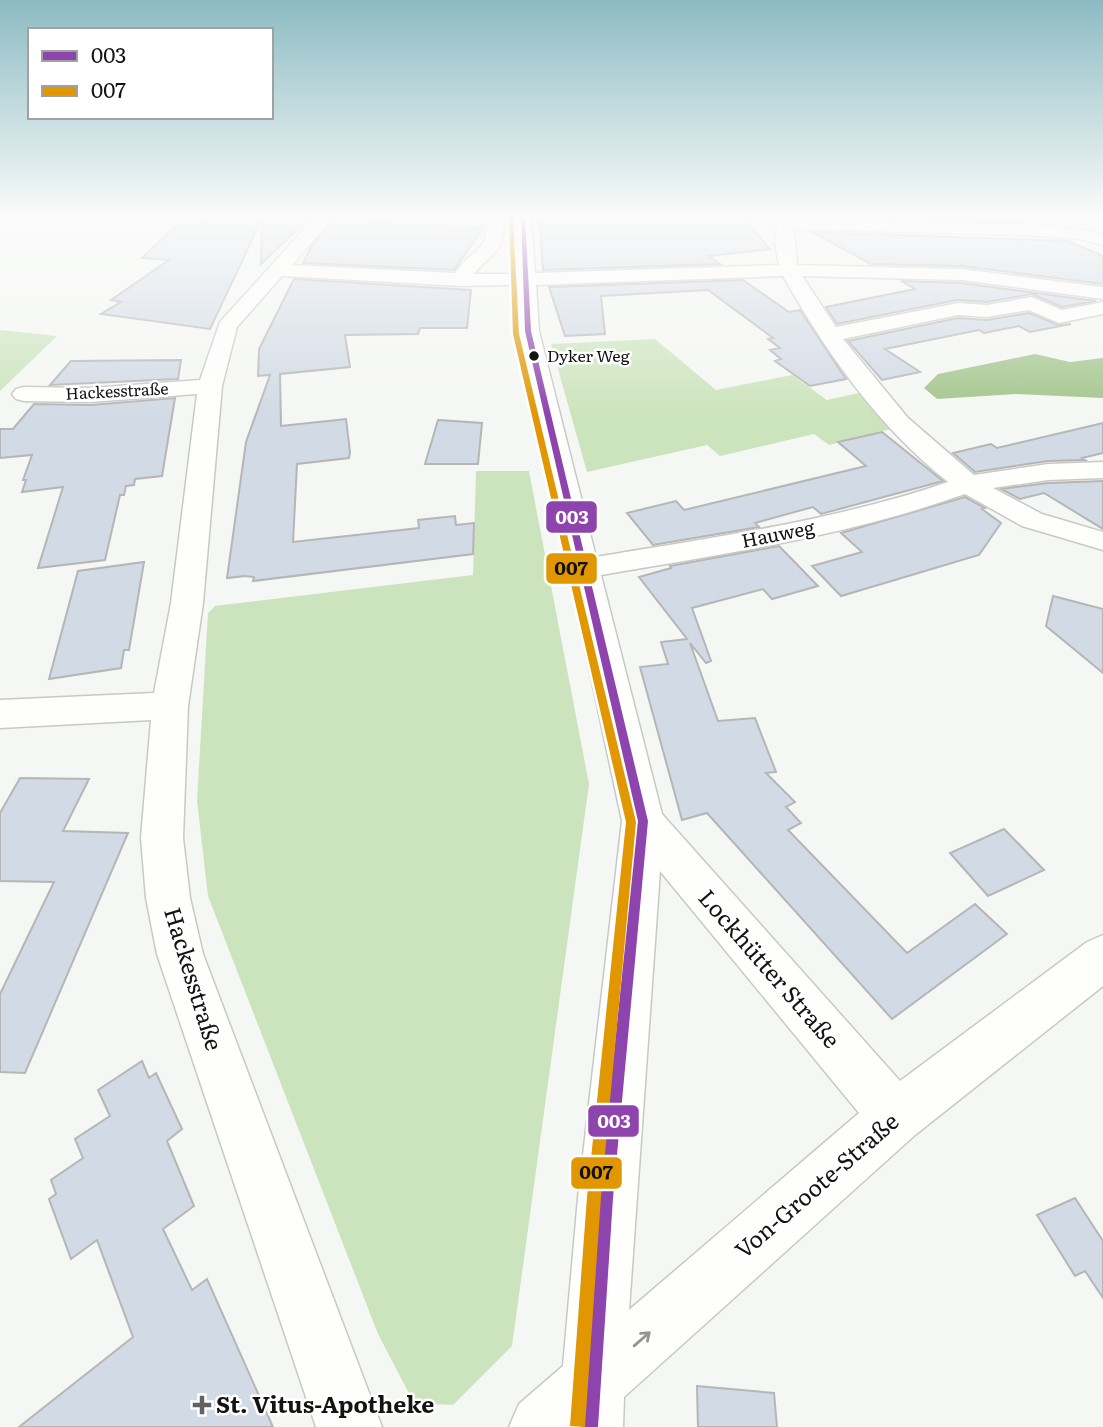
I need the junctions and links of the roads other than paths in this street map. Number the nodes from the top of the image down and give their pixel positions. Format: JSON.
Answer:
{"nodes":[{"id":1,"x":266,"y":282,"type":"edge"},
{"id":2,"x":525,"y":282,"type":"edge"},
{"id":3,"x":797,"y":282,"type":"edge"},
{"id":4,"x":1010,"y":282,"type":"edge"},
{"id":5,"x":1103,"y":293,"type":"edge"},
{"id":6,"x":1103,"y":308,"type":"edge"},
{"id":7,"x":830,"y":335,"type":"junction"},
{"id":8,"x":210,"y":386,"type":"junction"},
{"id":9,"x":24,"y":394,"type":"dead end"},
{"id":10,"x":1103,"y":470,"type":"edge"},
{"id":11,"x":968,"y":484,"type":"junction"},
{"id":12,"x":1103,"y":541,"type":"edge"},
{"id":13,"x":585,"y":568,"type":"junction"},
{"id":14,"x":170,"y":706,"type":"junction"},
{"id":15,"x":0,"y":714,"type":"edge"},
{"id":16,"x":643,"y":821,"type":"junction"},
{"id":17,"x":1103,"y":957,"type":"edge"},
{"id":18,"x":896,"y":1116,"type":"junction"},
{"id":19,"x":590,"y":1406,"type":"edge"},
{"id":20,"x":349,"y":1427,"type":"edge"},
{"id":21,"x":542,"y":1427,"type":"edge"}],
"edges":[{"from":1,"to":8,"type":"street","name":"Hackesstraße"},
{"from":2,"to":13,"type":"street","name":"Lockhütter Straße"},
{"from":3,"to":7,"type":"street"},
{"from":4,"to":5,"type":"street"},
{"from":6,"to":7,"type":"street"},
{"from":7,"to":11,"type":"street"},
{"from":8,"to":9,"type":"street","name":"Hackesstraße"},
{"from":8,"to":14,"type":"street","name":"Hackesstraße"},
{"from":10,"to":11,"type":"street","name":"Hauweg"},
{"from":11,"to":12,"type":"street"},
{"from":11,"to":13,"type":"street","name":"Hauweg"},
{"from":13,"to":16,"type":"street","name":"Lockhütter Straße"},
{"from":14,"to":15,"type":"street"},
{"from":14,"to":20,"type":"street","name":"Hackesstraße"},
{"from":16,"to":18,"type":"street","name":"Lockhütter Straße"},
{"from":16,"to":19,"type":"street","name":"Lockhütter Straße"},
{"from":17,"to":18,"type":"street","name":"Von-Groote-Straße"},
{"from":19,"to":18,"type":"street","name":"Von-Groote-Straße","one_way":true},
{"from":19,"to":21,"type":"street","name":"Von-Groote-Straße"}]}
